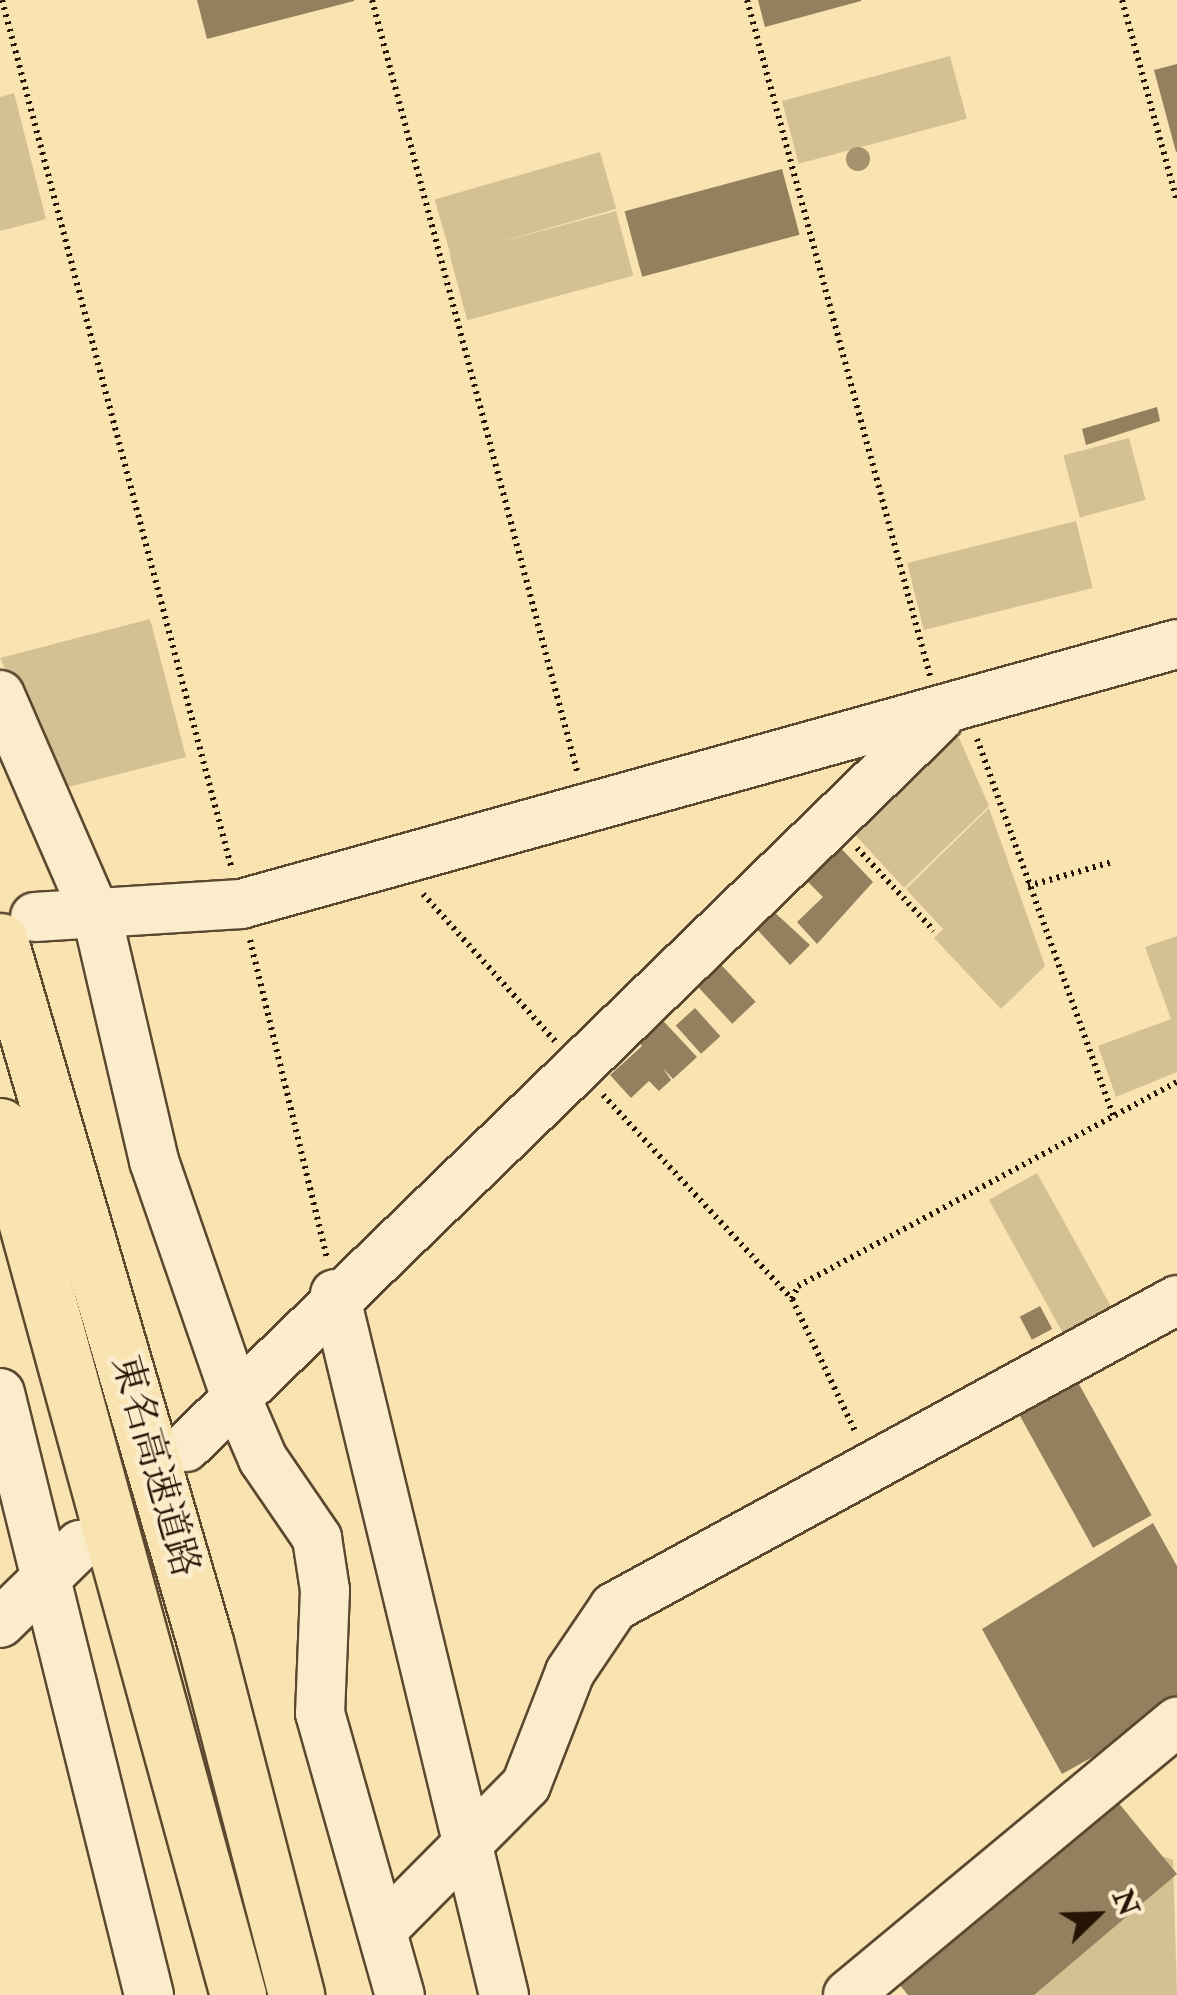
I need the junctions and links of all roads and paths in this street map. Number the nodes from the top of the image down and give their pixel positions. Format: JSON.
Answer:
{"nodes":[{"id":1,"x":2,"y":0,"type":"edge"},
{"id":2,"x":372,"y":0,"type":"edge"},
{"id":3,"x":747,"y":0,"type":"edge"},
{"id":4,"x":1122,"y":0,"type":"edge"},
{"id":5,"x":1177,"y":201,"type":"edge"},
{"id":6,"x":1177,"y":644,"type":"edge"},
{"id":7,"x":0,"y":695,"type":"edge"},
{"id":8,"x":954,"y":712,"type":"junction"},
{"id":9,"x":587,"y":810,"type":"junction"},
{"id":10,"x":833,"y":822,"type":"junction"},
{"id":11,"x":1112,"y":862,"type":"dead end"},
{"id":12,"x":394,"y":863,"type":"junction"},
{"id":13,"x":1028,"y":886,"type":"junction"},
{"id":14,"x":241,"y":904,"type":"junction"},
{"id":15,"x":98,"y":920,"type":"junction"},
{"id":16,"x":17,"y":929,"type":"edge"},
{"id":17,"x":934,"y":931,"type":"dead end"},
{"id":18,"x":577,"y":1066,"type":"junction"},
{"id":19,"x":1177,"y":1082,"type":"edge"},
{"id":20,"x":1114,"y":1116,"type":"junction"},
{"id":21,"x":0,"y":1126,"type":"edge"},
{"id":22,"x":336,"y":1294,"type":"junction"},
{"id":23,"x":792,"y":1299,"type":"junction"},
{"id":24,"x":1177,"y":1300,"type":"edge"},
{"id":25,"x":234,"y":1392,"type":"junction"},
{"id":26,"x":0,"y":1393,"type":"edge"},
{"id":27,"x":186,"y":1447,"type":"dead end"},
{"id":28,"x":874,"y":1465,"type":"junction"},
{"id":29,"x":0,"y":1508,"type":"edge"},
{"id":30,"x":58,"y":1559,"type":"junction"},
{"id":31,"x":0,"y":1623,"type":"edge"},
{"id":32,"x":1177,"y":1722,"type":"edge"},
{"id":33,"x":466,"y":1851,"type":"junction"},
{"id":34,"x":383,"y":1929,"type":"junction"},
{"id":35,"x":149,"y":1995,"type":"edge"},
{"id":36,"x":238,"y":1995,"type":"edge"},
{"id":37,"x":296,"y":1995,"type":"edge"},
{"id":38,"x":400,"y":1995,"type":"edge"},
{"id":39,"x":504,"y":1995,"type":"edge"},
{"id":40,"x":848,"y":1995,"type":"edge"}],
"edges":[{"from":1,"to":14,"type":"path"},
{"from":2,"to":9,"type":"path"},
{"from":3,"to":8,"type":"path"},
{"from":4,"to":5,"type":"path"},
{"from":6,"to":8,"type":"street"},
{"from":7,"to":15,"type":"street"},
{"from":8,"to":9,"type":"street"},
{"from":8,"to":10,"type":"street"},
{"from":8,"to":13,"type":"path"},
{"from":9,"to":12,"type":"street"},
{"from":10,"to":17,"type":"path"},
{"from":10,"to":18,"type":"street"},
{"from":11,"to":13,"type":"path"},
{"from":12,"to":14,"type":"street"},
{"from":12,"to":18,"type":"path"},
{"from":13,"to":20,"type":"path"},
{"from":14,"to":15,"type":"street"},
{"from":14,"to":22,"type":"path"},
{"from":15,"to":16,"type":"street"},
{"from":15,"to":25,"type":"street"},
{"from":16,"to":37,"type":"highway","name":"東名高速道路"},
{"from":18,"to":22,"type":"street"},
{"from":18,"to":23,"type":"path"},
{"from":19,"to":20,"type":"path"},
{"from":20,"to":23,"type":"path"},
{"from":21,"to":36,"type":"highway","name":"東名高速道路"},
{"from":22,"to":25,"type":"street"},
{"from":22,"to":33,"type":"street"},
{"from":23,"to":28,"type":"path"},
{"from":24,"to":28,"type":"street"},
{"from":25,"to":27,"type":"street"},
{"from":25,"to":34,"type":"street"},
{"from":26,"to":30,"type":"street"},
{"from":28,"to":33,"type":"street"},
{"from":29,"to":30,"type":"street"},
{"from":30,"to":31,"type":"street"},
{"from":30,"to":35,"type":"street"},
{"from":32,"to":40,"type":"street"},
{"from":33,"to":34,"type":"street"},
{"from":33,"to":39,"type":"street"},
{"from":34,"to":38,"type":"street"}]}
